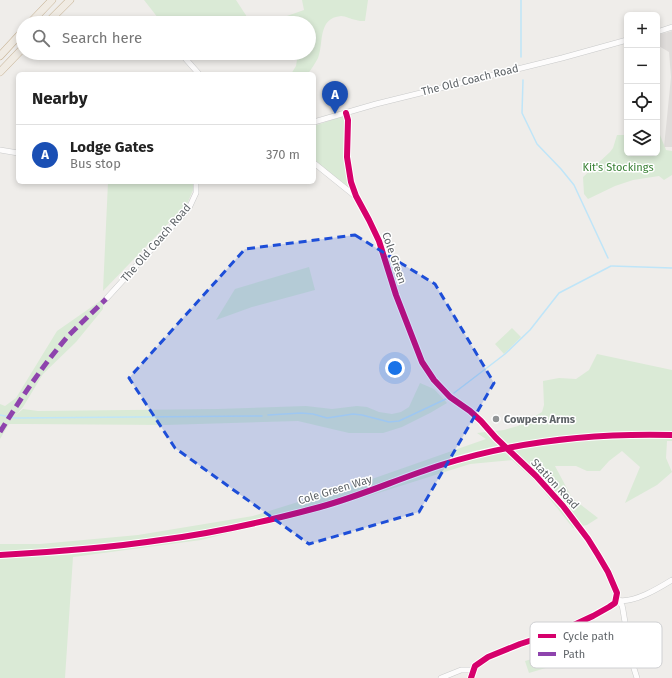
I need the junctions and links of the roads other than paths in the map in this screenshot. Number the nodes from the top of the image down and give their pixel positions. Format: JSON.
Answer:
{"nodes":[{"id":1,"x":52,"y":0,"type":"edge"},
{"id":2,"x":70,"y":0,"type":"edge"},
{"id":3,"x":37,"y":16,"type":"edge"},
{"id":4,"x":54,"y":16,"type":"edge"},
{"id":5,"x":672,"y":27,"type":"edge"},
{"id":6,"x":660,"y":31,"type":"edge"},
{"id":7,"x":16,"y":39,"type":"edge"},
{"id":8,"x":624,"y":41,"type":"edge"},
{"id":9,"x":16,"y":55,"type":"edge"},
{"id":10,"x":0,"y":56,"type":"edge"},
{"id":11,"x":187,"y":60,"type":"edge"},
{"id":12,"x":0,"y":72,"type":"edge"},
{"id":13,"x":197,"y":72,"type":"edge"},
{"id":14,"x":346,"y":112,"type":"junction"},
{"id":15,"x":316,"y":121,"type":"edge"},
{"id":16,"x":0,"y":150,"type":"edge"},
{"id":17,"x":16,"y":153,"type":"edge"},
{"id":18,"x":316,"y":165,"type":"edge"},
{"id":19,"x":196,"y":184,"type":"edge"},
{"id":20,"x":356,"y":196,"type":"junction"},
{"id":21,"x":106,"y":299,"type":"dead end"},
{"id":22,"x":453,"y":400,"type":"joint"},
{"id":23,"x":672,"y":580,"type":"edge"},
{"id":24,"x":616,"y":600,"type":"junction"},
{"id":25,"x":579,"y":622,"type":"edge"},
{"id":26,"x":625,"y":622,"type":"edge"},
{"id":27,"x":530,"y":641,"type":"edge"},
{"id":28,"x":634,"y":668,"type":"edge"},
{"id":29,"x":473,"y":670,"type":"junction"},
{"id":30,"x":441,"y":678,"type":"edge"},
{"id":31,"x":471,"y":678,"type":"edge"},
{"id":32,"x":637,"y":678,"type":"edge"}],
"edges":[{"from":1,"to":3,"type":"highway"},
{"from":2,"to":4,"type":"highway"},
{"from":5,"to":6,"type":"street"},
{"from":7,"to":10,"type":"highway"},
{"from":8,"to":14,"type":"street","name":"The Old Coach Road"},
{"from":9,"to":12,"type":"highway"},
{"from":11,"to":13,"type":"street"},
{"from":14,"to":15,"type":"street","name":"The Old Coach Road"},
{"from":14,"to":20,"type":"street","name":"Cole Green"},
{"from":16,"to":17,"type":"street"},
{"from":18,"to":20,"type":"street"},
{"from":19,"to":21,"type":"street","name":"The Old Coach Road"},
{"from":20,"to":22,"type":"street","name":"Cole Green"},
{"from":22,"to":24,"type":"street","name":"Station Road"},
{"from":23,"to":24,"type":"street"},
{"from":24,"to":25,"type":"street"},
{"from":24,"to":26,"type":"street","name":"Station Road"},
{"from":27,"to":29,"type":"street"},
{"from":28,"to":32,"type":"street","name":"Station Road"},
{"from":29,"to":30,"type":"street"},
{"from":29,"to":31,"type":"street"}]}
